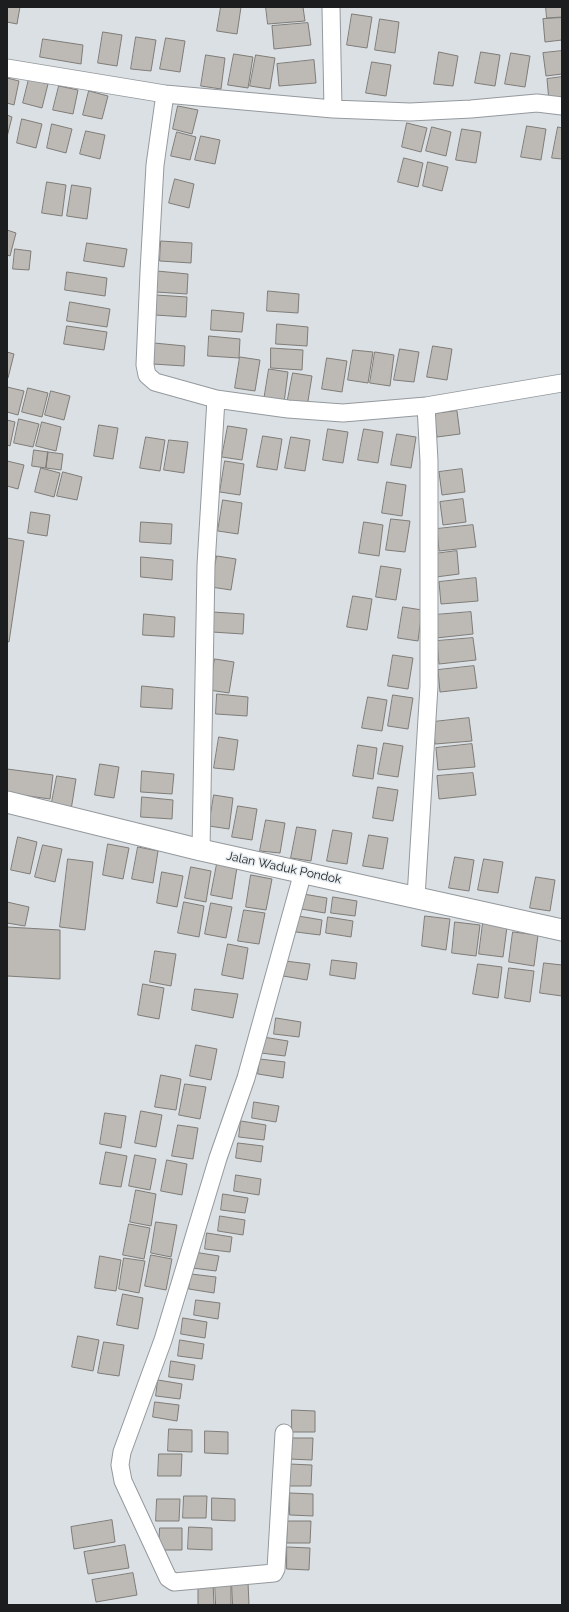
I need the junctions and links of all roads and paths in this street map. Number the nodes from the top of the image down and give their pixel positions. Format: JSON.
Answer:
{"nodes":[{"id":1,"x":331,"y":7,"type":"edge"},
{"id":2,"x":7,"y":68,"type":"edge"},
{"id":3,"x":165,"y":94,"type":"junction"},
{"id":4,"x":562,"y":106,"type":"edge"},
{"id":5,"x":333,"y":109,"type":"junction"},
{"id":6,"x":562,"y":383,"type":"edge"},
{"id":7,"x":216,"y":399,"type":"junction"},
{"id":8,"x":426,"y":406,"type":"junction"},
{"id":9,"x":7,"y":802,"type":"edge"},
{"id":10,"x":201,"y":850,"type":"junction"},
{"id":11,"x":303,"y":872,"type":"junction"},
{"id":12,"x":416,"y":898,"type":"junction"},
{"id":13,"x":562,"y":930,"type":"edge"},
{"id":14,"x":284,"y":1433,"type":"dead end"}],
"edges":[{"from":1,"to":5,"type":"street"},
{"from":2,"to":3,"type":"street"},
{"from":3,"to":5,"type":"street"},
{"from":3,"to":7,"type":"street"},
{"from":4,"to":5,"type":"street"},
{"from":6,"to":8,"type":"street"},
{"from":7,"to":8,"type":"street"},
{"from":7,"to":10,"type":"street"},
{"from":8,"to":12,"type":"street"},
{"from":9,"to":10,"type":"street","name":"Jalan Waduk Pondok"},
{"from":10,"to":11,"type":"street","name":"Jalan Waduk Pondok"},
{"from":11,"to":12,"type":"street","name":"Jalan Waduk Pondok"},
{"from":11,"to":14,"type":"street"},
{"from":12,"to":13,"type":"street","name":"Jalan Waduk Pondok"}]}
